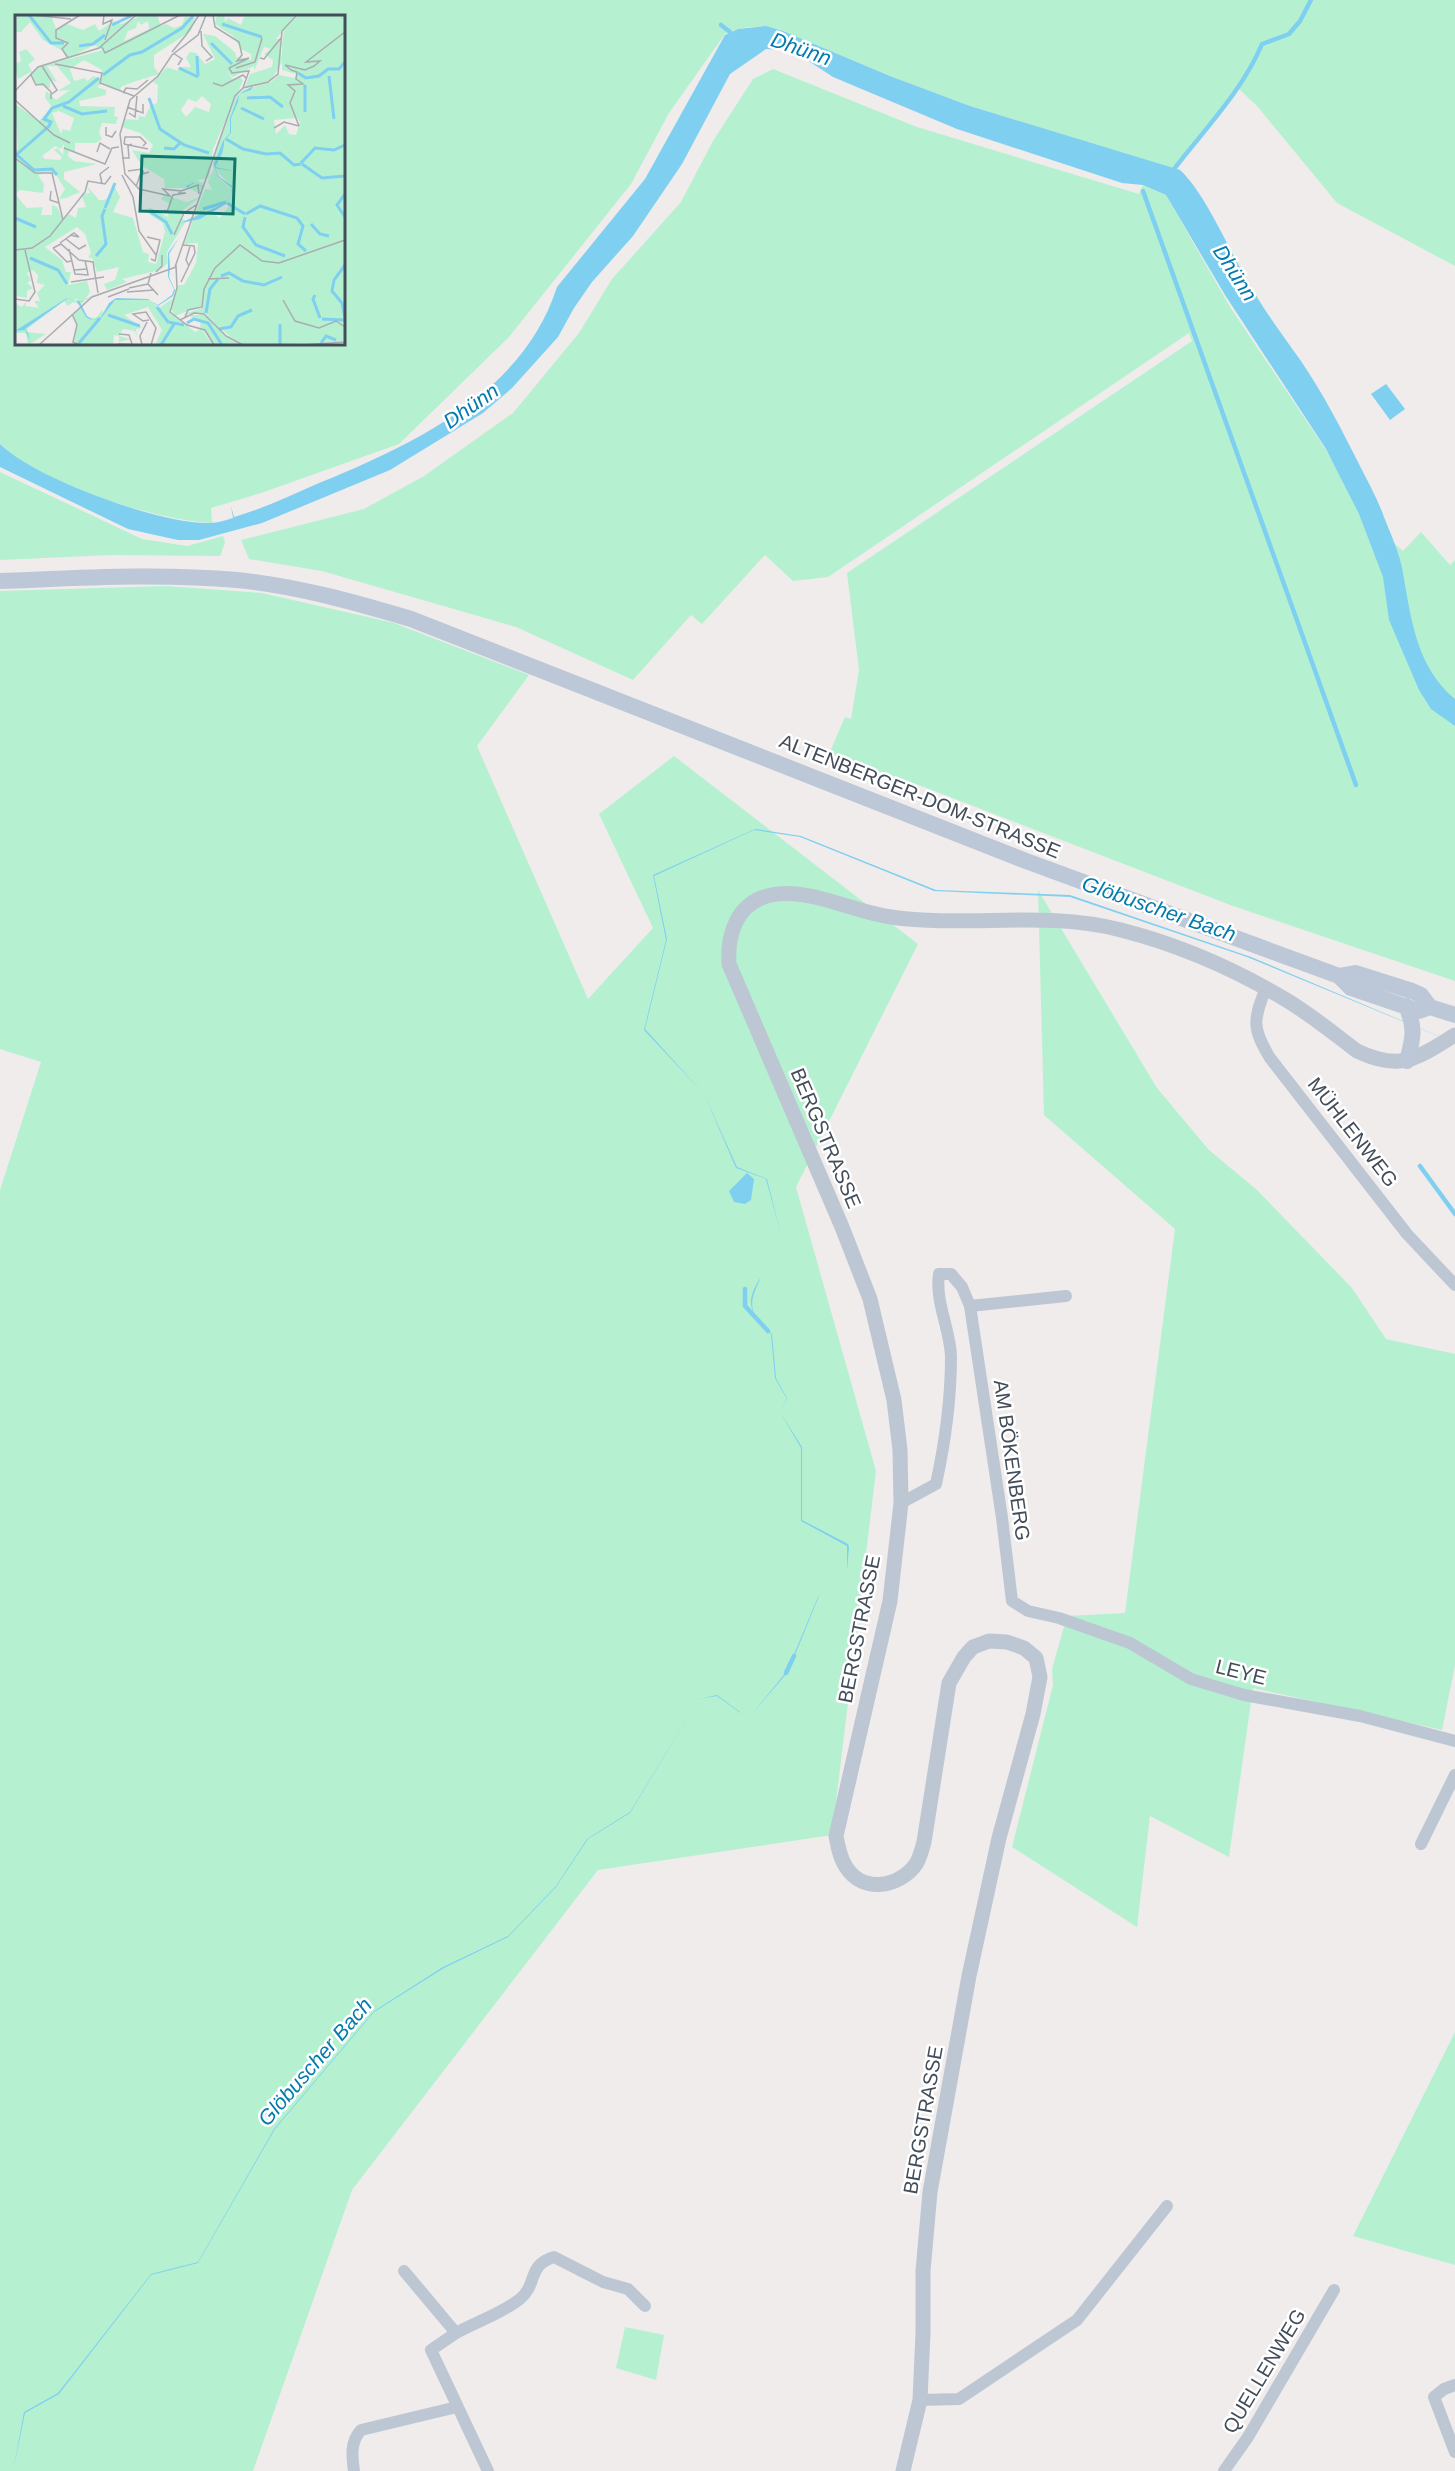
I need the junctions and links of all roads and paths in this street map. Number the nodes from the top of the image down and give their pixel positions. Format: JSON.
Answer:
{"nodes":[{"id":1,"x":0,"y":581,"type":"edge"},
{"id":2,"x":1339,"y":976,"type":"junction"},
{"id":3,"x":1266,"y":988,"type":"junction"},
{"id":4,"x":1406,"y":1006,"type":"junction"},
{"id":5,"x":1430,"y":1007,"type":"junction"},
{"id":6,"x":1455,"y":1015,"type":"edge"},
{"id":7,"x":1455,"y":1035,"type":"edge"},
{"id":8,"x":1407,"y":1061,"type":"junction"},
{"id":9,"x":1455,"y":1285,"type":"edge"},
{"id":10,"x":1066,"y":1296,"type":"dead end"},
{"id":11,"x":970,"y":1306,"type":"junction"},
{"id":12,"x":901,"y":1503,"type":"junction"},
{"id":13,"x":1028,"y":1611,"type":"joint"},
{"id":14,"x":1455,"y":1741,"type":"edge"},
{"id":15,"x":1455,"y":1775,"type":"edge"},
{"id":16,"x":1421,"y":1844,"type":"dead end"},
{"id":17,"x":1167,"y":2206,"type":"dead end"},
{"id":18,"x":404,"y":2271,"type":"dead end"},
{"id":19,"x":1334,"y":2290,"type":"dead end"},
{"id":20,"x":645,"y":2306,"type":"dead end"},
{"id":21,"x":456,"y":2333,"type":"junction"},
{"id":22,"x":1455,"y":2385,"type":"edge"},
{"id":23,"x":920,"y":2400,"type":"junction"},
{"id":24,"x":457,"y":2407,"type":"junction"},
{"id":25,"x":1455,"y":2452,"type":"edge"},
{"id":26,"x":354,"y":2471,"type":"edge"},
{"id":27,"x":488,"y":2471,"type":"edge"},
{"id":28,"x":903,"y":2471,"type":"edge"},
{"id":29,"x":1224,"y":2471,"type":"edge"}],
"edges":[{"from":1,"to":2,"type":"main road","name":"ALTENBERGER-DOM-STRASSE"},
{"from":2,"to":4,"type":"main road","name":"ALTENBERGER-DOM-STRASSE"},
{"from":2,"to":5,"type":"main road","name":"ALTENBERGER-DOM-STRASSE"},
{"from":3,"to":8,"type":"street","name":"BERGSTRASSE"},
{"from":3,"to":9,"type":"street","name":"MÜHLENWEG"},
{"from":3,"to":12,"type":"street","name":"BERGSTRASSE"},
{"from":4,"to":5,"type":"main road","name":"ALTENBERGER-DOM-STRASSE"},
{"from":4,"to":8,"type":"main road"},
{"from":5,"to":6,"type":"main road","name":"ALTENBERGER-DOM-STRASSE"},
{"from":7,"to":8,"type":"street"},
{"from":10,"to":11,"type":"street"},
{"from":11,"to":12,"type":"street","name":"AM BÖKENBERG"},
{"from":11,"to":13,"type":"street","name":"AM BÖKENBERG"},
{"from":12,"to":23,"type":"street","name":"BERGSTRASSE"},
{"from":13,"to":14,"type":"street","name":"LEYE"},
{"from":15,"to":16,"type":"street"},
{"from":17,"to":23,"type":"street"},
{"from":18,"to":21,"type":"street"},
{"from":19,"to":29,"type":"street","name":"QUELLENWEG"},
{"from":20,"to":21,"type":"street"},
{"from":21,"to":24,"type":"street"},
{"from":22,"to":25,"type":"street"},
{"from":23,"to":28,"type":"street","name":"BERGSTRASSE"},
{"from":24,"to":26,"type":"street"},
{"from":24,"to":27,"type":"street"}]}
